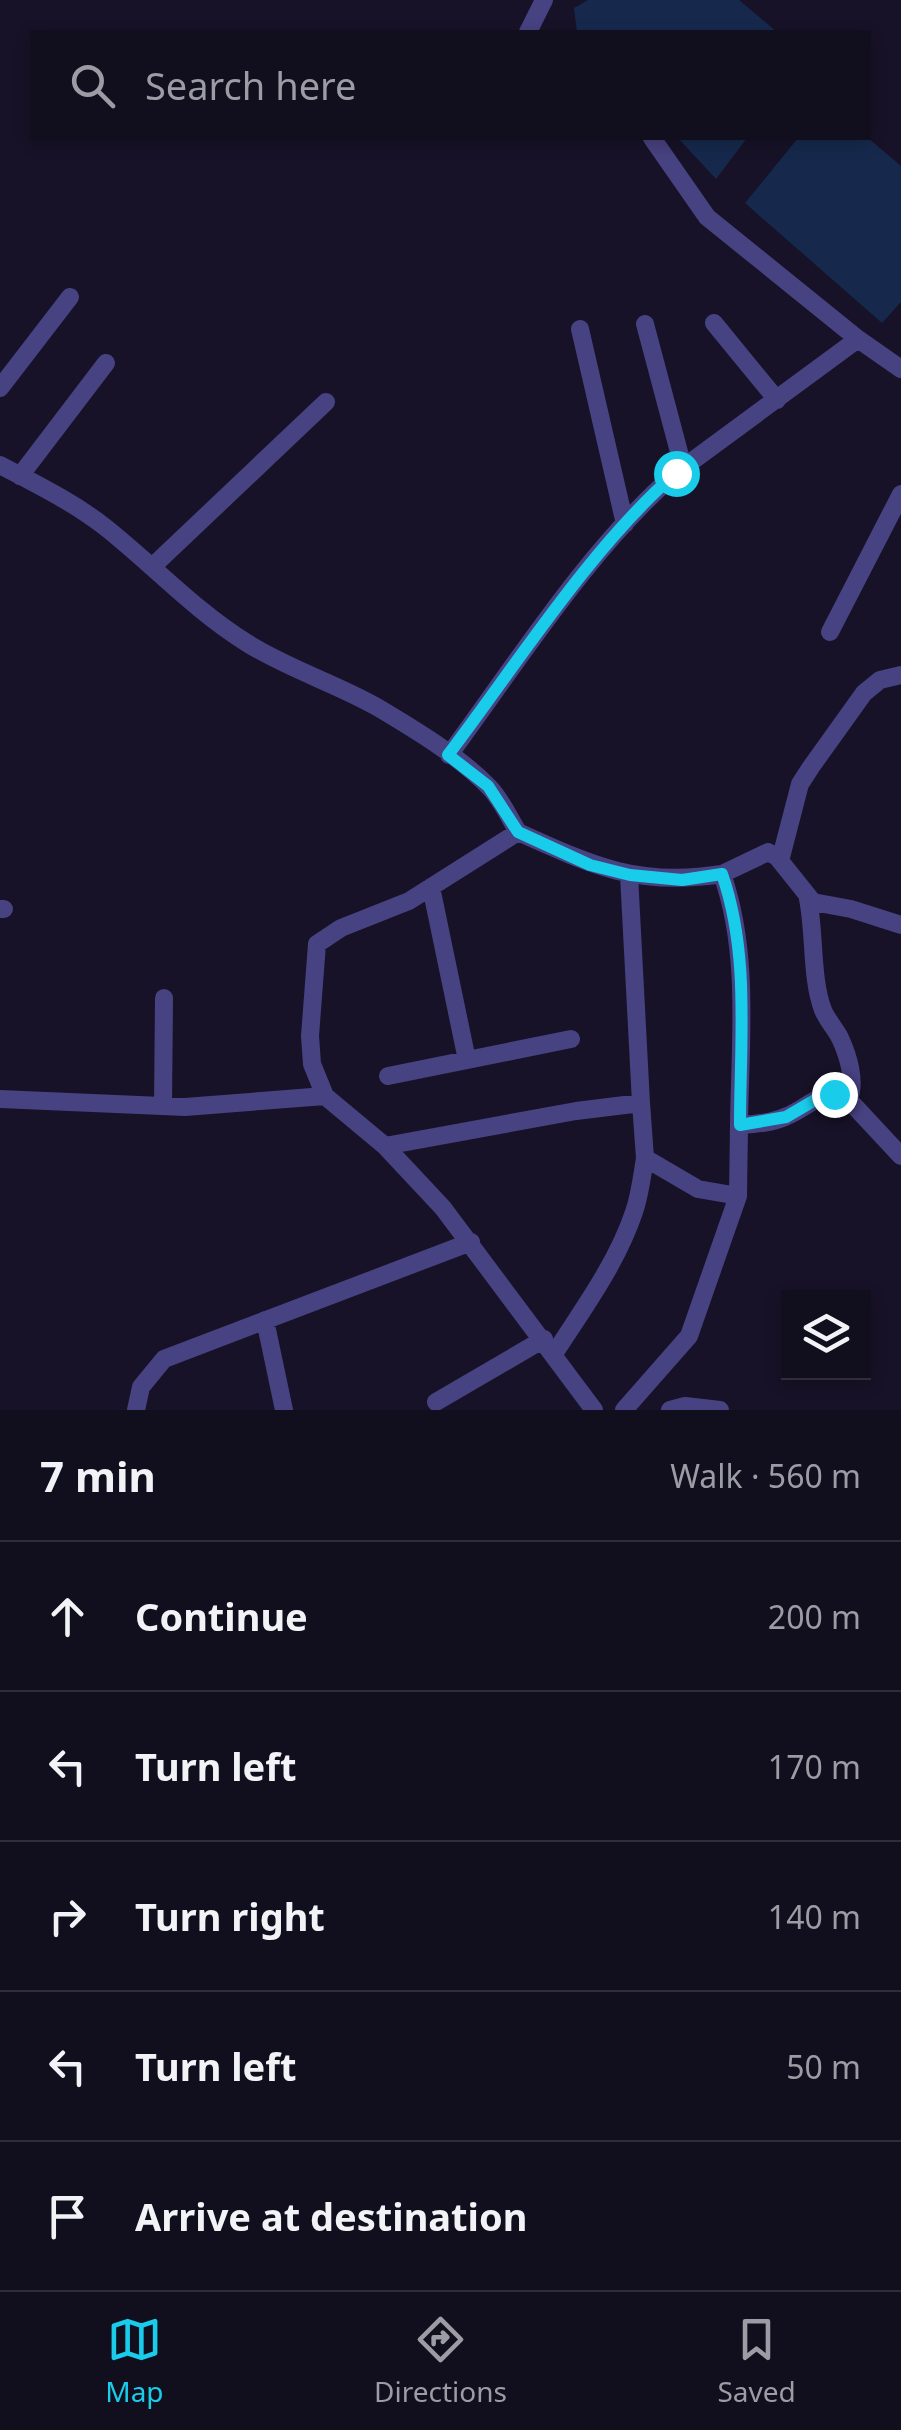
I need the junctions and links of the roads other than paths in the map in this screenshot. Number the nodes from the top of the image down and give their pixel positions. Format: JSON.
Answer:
{"nodes":[{"id":1,"x":544,"y":0,"type":"edge"},
{"id":2,"x":529,"y":30,"type":"edge"},
{"id":3,"x":653,"y":140,"type":"edge"},
{"id":4,"x":70,"y":297,"type":"dead end"},
{"id":5,"x":714,"y":323,"type":"dead end"},
{"id":6,"x":646,"y":324,"type":"dead end"},
{"id":7,"x":580,"y":329,"type":"dead end"},
{"id":8,"x":858,"y":339,"type":"junction"},
{"id":9,"x":106,"y":363,"type":"dead end"},
{"id":10,"x":901,"y":369,"type":"edge"},
{"id":11,"x":0,"y":388,"type":"edge"},
{"id":12,"x":777,"y":400,"type":"junction"},
{"id":13,"x":326,"y":402,"type":"dead end"},
{"id":14,"x":0,"y":465,"type":"edge"},
{"id":15,"x":684,"y":468,"type":"junction"},
{"id":16,"x":20,"y":476,"type":"junction"},
{"id":17,"x":901,"y":494,"type":"edge"},
{"id":18,"x":624,"y":524,"type":"junction"},
{"id":19,"x":152,"y":568,"type":"junction"},
{"id":20,"x":830,"y":632,"type":"dead end"},
{"id":21,"x":901,"y":675,"type":"edge"},
{"id":22,"x":448,"y":755,"type":"junction"},
{"id":23,"x":518,"y":832,"type":"junction"},
{"id":24,"x":780,"y":860,"type":"junction"},
{"id":25,"x":722,"y":874,"type":"junction"},
{"id":26,"x":630,"y":875,"type":"junction"},
{"id":27,"x":432,"y":887,"type":"junction"},
{"id":28,"x":808,"y":899,"type":"junction"},
{"id":29,"x":901,"y":925,"type":"edge"},
{"id":30,"x":164,"y":998,"type":"dead end"},
{"id":31,"x":572,"y":1039,"type":"dead end"},
{"id":32,"x":467,"y":1060,"type":"junction"},
{"id":33,"x":388,"y":1076,"type":"dead end"},
{"id":34,"x":325,"y":1096,"type":"junction"},
{"id":35,"x":0,"y":1099,"type":"edge"},
{"id":36,"x":848,"y":1099,"type":"junction"},
{"id":37,"x":641,"y":1103,"type":"junction"},
{"id":38,"x":163,"y":1106,"type":"junction"},
{"id":39,"x":740,"y":1125,"type":"junction"},
{"id":40,"x":385,"y":1146,"type":"junction"},
{"id":41,"x":901,"y":1156,"type":"edge"},
{"id":42,"x":645,"y":1158,"type":"junction"},
{"id":43,"x":738,"y":1196,"type":"junction"},
{"id":44,"x":470,"y":1242,"type":"junction"},
{"id":45,"x":265,"y":1320,"type":"junction"},
{"id":46,"x":549,"y":1347,"type":"junction"},
{"id":47,"x":436,"y":1402,"type":"dead end"},
{"id":48,"x":136,"y":1410,"type":"edge"},
{"id":49,"x":284,"y":1410,"type":"edge"},
{"id":50,"x":594,"y":1410,"type":"edge"},
{"id":51,"x":624,"y":1410,"type":"edge"},
{"id":52,"x":670,"y":1410,"type":"edge"},
{"id":53,"x":720,"y":1410,"type":"edge"}],
"edges":[{"from":1,"to":2,"type":"street"},
{"from":3,"to":8,"type":"street"},
{"from":4,"to":11,"type":"street"},
{"from":5,"to":12,"type":"street"},
{"from":6,"to":15,"type":"street"},
{"from":7,"to":18,"type":"street"},
{"from":8,"to":10,"type":"street"},
{"from":8,"to":12,"type":"street"},
{"from":9,"to":16,"type":"street"},
{"from":12,"to":15,"type":"street"},
{"from":13,"to":19,"type":"street"},
{"from":14,"to":16,"type":"street"},
{"from":15,"to":18,"type":"street"},
{"from":16,"to":19,"type":"street"},
{"from":17,"to":20,"type":"street"},
{"from":18,"to":22,"type":"street"},
{"from":19,"to":22,"type":"street"},
{"from":21,"to":24,"type":"street"},
{"from":22,"to":23,"type":"street"},
{"from":23,"to":26,"type":"street"},
{"from":23,"to":27,"type":"street"},
{"from":24,"to":25,"type":"street"},
{"from":24,"to":28,"type":"street"},
{"from":25,"to":26,"type":"street"},
{"from":25,"to":39,"type":"street"},
{"from":26,"to":37,"type":"street"},
{"from":27,"to":32,"type":"street"},
{"from":27,"to":34,"type":"street"},
{"from":28,"to":29,"type":"street"},
{"from":28,"to":36,"type":"street"},
{"from":30,"to":38,"type":"street"},
{"from":31,"to":32,"type":"street"},
{"from":32,"to":33,"type":"street"},
{"from":34,"to":38,"type":"street"},
{"from":34,"to":40,"type":"street"},
{"from":35,"to":38,"type":"street"},
{"from":36,"to":39,"type":"street"},
{"from":36,"to":41,"type":"street"},
{"from":37,"to":40,"type":"street"},
{"from":37,"to":42,"type":"street"},
{"from":39,"to":43,"type":"street"},
{"from":40,"to":44,"type":"street"},
{"from":42,"to":43,"type":"street"},
{"from":42,"to":46,"type":"street"},
{"from":43,"to":51,"type":"street"},
{"from":44,"to":45,"type":"street"},
{"from":44,"to":46,"type":"street"},
{"from":45,"to":48,"type":"street"},
{"from":45,"to":49,"type":"street"},
{"from":46,"to":47,"type":"street"},
{"from":46,"to":50,"type":"street"},
{"from":52,"to":53,"type":"street"}]}
